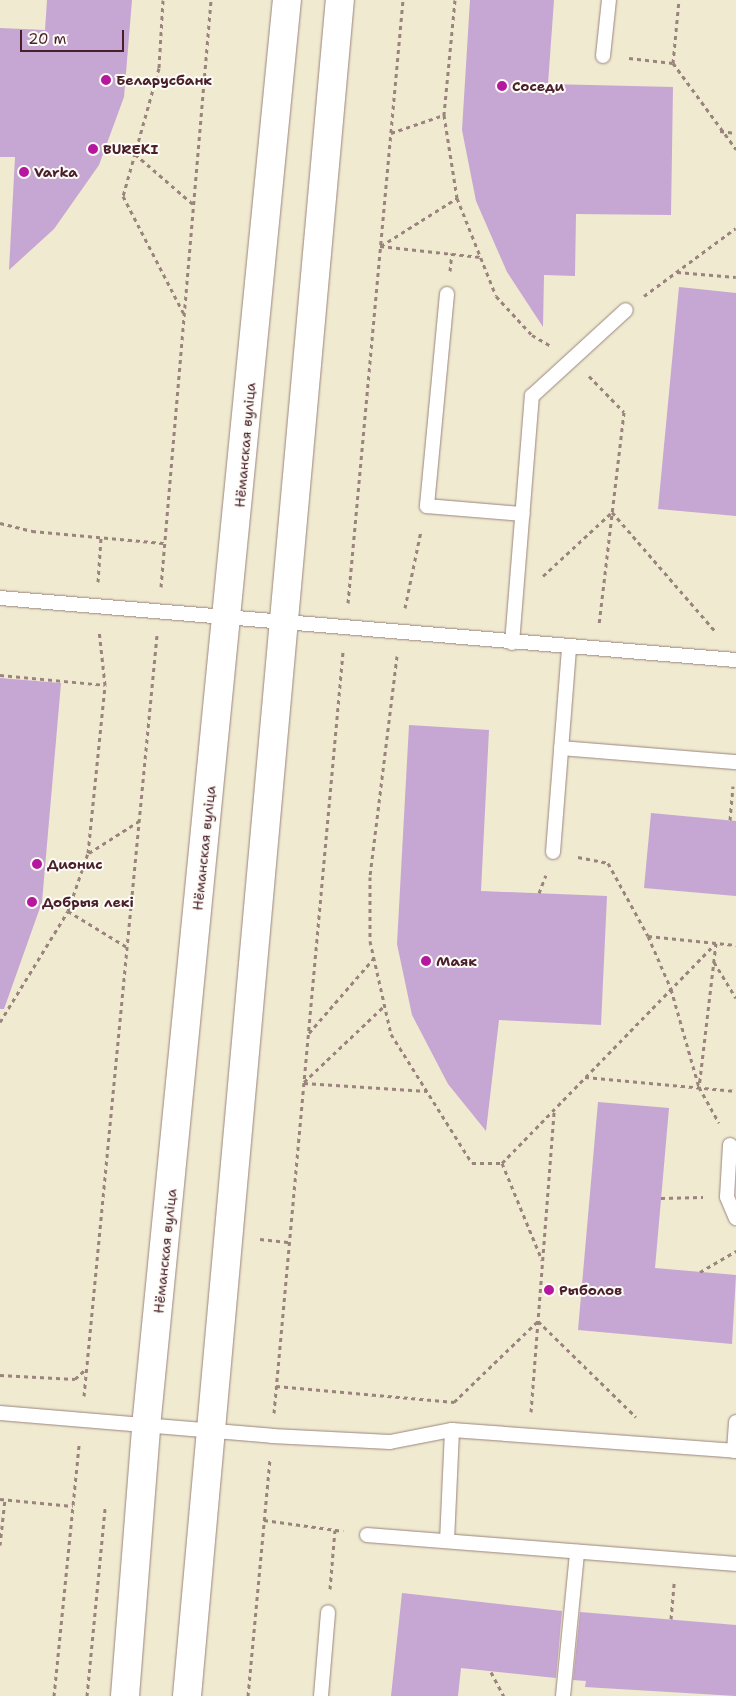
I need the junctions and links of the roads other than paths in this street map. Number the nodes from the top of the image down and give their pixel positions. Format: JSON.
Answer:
{"nodes":[{"id":1,"x":287,"y":0,"type":"edge"},
{"id":2,"x":340,"y":0,"type":"edge"},
{"id":3,"x":609,"y":0,"type":"edge"},
{"id":4,"x":603,"y":56,"type":"road end"},
{"id":5,"x":448,"y":294,"type":"dead end"},
{"id":6,"x":626,"y":310,"type":"road end"},
{"id":7,"x":522,"y":514,"type":"junction"},
{"id":8,"x":0,"y":598,"type":"edge"},
{"id":9,"x":226,"y":618,"type":"junction"},
{"id":10,"x":282,"y":622,"type":"junction"},
{"id":11,"x":512,"y":643,"type":"junction"},
{"id":12,"x":569,"y":647,"type":"junction"},
{"id":13,"x":736,"y":660,"type":"edge"},
{"id":14,"x":561,"y":748,"type":"junction"},
{"id":15,"x":736,"y":762,"type":"edge"},
{"id":16,"x":553,"y":852,"type":"road end"},
{"id":17,"x":730,"y":1145,"type":"road end"},
{"id":18,"x":736,"y":1218,"type":"edge"},
{"id":19,"x":0,"y":1413,"type":"edge"},
{"id":20,"x":736,"y":1422,"type":"edge"},
{"id":21,"x":146,"y":1427,"type":"junction"},
{"id":22,"x":452,"y":1430,"type":"junction"},
{"id":23,"x":210,"y":1433,"type":"junction"},
{"id":24,"x":735,"y":1451,"type":"edge"},
{"id":25,"x":367,"y":1535,"type":"road end"},
{"id":26,"x":447,"y":1541,"type":"junction"},
{"id":27,"x":577,"y":1552,"type":"junction"},
{"id":28,"x":736,"y":1564,"type":"edge"},
{"id":29,"x":328,"y":1612,"type":"road end"},
{"id":30,"x":125,"y":1696,"type":"edge"},
{"id":31,"x":187,"y":1696,"type":"edge"},
{"id":32,"x":320,"y":1696,"type":"edge"},
{"id":33,"x":563,"y":1696,"type":"edge"}],
"edges":[{"from":1,"to":9,"type":"main road","name":"Нёманская вуліца"},
{"from":2,"to":10,"type":"main road"},
{"from":3,"to":4,"type":"lane"},
{"from":5,"to":7,"type":"lane"},
{"from":6,"to":7,"type":"lane"},
{"from":7,"to":11,"type":"lane"},
{"from":8,"to":9,"type":"lane"},
{"from":9,"to":10,"type":"lane"},
{"from":9,"to":21,"type":"main road","name":"Нёманская вуліца"},
{"from":10,"to":11,"type":"lane"},
{"from":10,"to":23,"type":"main road"},
{"from":11,"to":12,"type":"lane"},
{"from":12,"to":13,"type":"lane"},
{"from":12,"to":14,"type":"lane"},
{"from":14,"to":15,"type":"lane"},
{"from":14,"to":16,"type":"lane"},
{"from":17,"to":18,"type":"lane"},
{"from":19,"to":21,"type":"lane"},
{"from":20,"to":24,"type":"lane"},
{"from":21,"to":23,"type":"lane"},
{"from":21,"to":30,"type":"main road","name":"Нёманская вуліца"},
{"from":22,"to":23,"type":"lane"},
{"from":22,"to":24,"type":"lane"},
{"from":22,"to":26,"type":"lane"},
{"from":23,"to":31,"type":"main road"},
{"from":25,"to":26,"type":"lane"},
{"from":26,"to":27,"type":"lane"},
{"from":27,"to":28,"type":"lane"},
{"from":27,"to":33,"type":"lane"},
{"from":29,"to":32,"type":"lane"}]}
